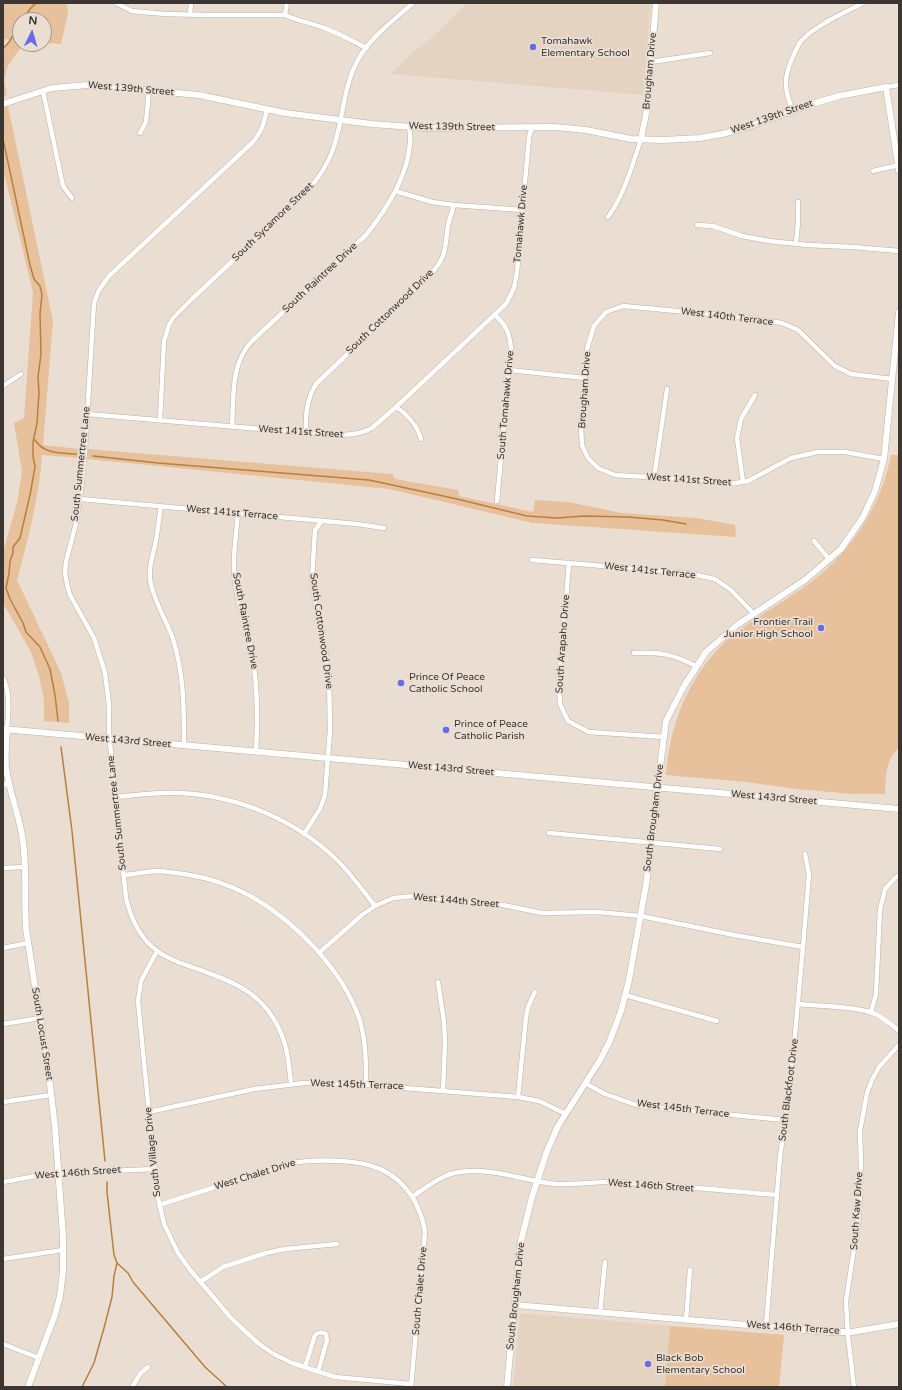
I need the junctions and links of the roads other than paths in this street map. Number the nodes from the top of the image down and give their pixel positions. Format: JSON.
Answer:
{"nodes":[{"id":1,"x":116,"y":3,"type":"edge"},
{"id":2,"x":191,"y":3,"type":"edge"},
{"id":3,"x":287,"y":3,"type":"edge"},
{"id":4,"x":413,"y":3,"type":"edge"},
{"id":5,"x":656,"y":3,"type":"edge"},
{"id":6,"x":863,"y":3,"type":"edge"},
{"id":7,"x":190,"y":15,"type":"junction"},
{"id":8,"x":285,"y":15,"type":"junction"},
{"id":9,"x":366,"y":48,"type":"junction"},
{"id":10,"x":710,"y":53,"type":"dead end"},
{"id":11,"x":651,"y":62,"type":"junction"},
{"id":12,"x":899,"y":85,"type":"edge"},
{"id":13,"x":886,"y":87,"type":"junction"},
{"id":14,"x":149,"y":90,"type":"junction"},
{"id":15,"x":43,"y":91,"type":"junction"},
{"id":16,"x":3,"y":104,"type":"edge"},
{"id":17,"x":267,"y":109,"type":"junction"},
{"id":18,"x":793,"y":111,"type":"junction"},
{"id":19,"x":340,"y":121,"type":"junction"},
{"id":20,"x":409,"y":127,"type":"junction"},
{"id":21,"x":532,"y":127,"type":"junction"},
{"id":22,"x":140,"y":133,"type":"dead end"},
{"id":23,"x":641,"y":139,"type":"junction"},
{"id":24,"x":899,"y":167,"type":"edge"},
{"id":25,"x":873,"y":171,"type":"dead end"},
{"id":26,"x":395,"y":191,"type":"junction"},
{"id":27,"x":72,"y":198,"type":"dead end"},
{"id":28,"x":798,"y":202,"type":"dead end"},
{"id":29,"x":454,"y":205,"type":"junction"},
{"id":30,"x":523,"y":210,"type":"junction"},
{"id":31,"x":608,"y":217,"type":"dead end"},
{"id":32,"x":697,"y":225,"type":"dead end"},
{"id":33,"x":796,"y":244,"type":"junction"},
{"id":34,"x":899,"y":251,"type":"edge"},
{"id":35,"x":640,"y":308,"type":"joint"},
{"id":36,"x":899,"y":312,"type":"edge"},
{"id":37,"x":495,"y":315,"type":"junction"},
{"id":38,"x":509,"y":370,"type":"junction"},
{"id":39,"x":20,"y":374,"type":"dead end"},
{"id":40,"x":585,"y":378,"type":"junction"},
{"id":41,"x":892,"y":379,"type":"junction"},
{"id":42,"x":3,"y":386,"type":"edge"},
{"id":43,"x":666,"y":390,"type":"dead end"},
{"id":44,"x":755,"y":395,"type":"dead end"},
{"id":45,"x":396,"y":407,"type":"junction"},
{"id":46,"x":87,"y":414,"type":"junction"},
{"id":47,"x":160,"y":420,"type":"junction"},
{"id":48,"x":232,"y":427,"type":"junction"},
{"id":49,"x":306,"y":433,"type":"junction"},
{"id":50,"x":421,"y":439,"type":"dead end"},
{"id":51,"x":884,"y":459,"type":"junction"},
{"id":52,"x":608,"y":472,"type":"joint"},
{"id":53,"x":654,"y":478,"type":"junction"},
{"id":54,"x":743,"y":482,"type":"junction"},
{"id":55,"x":80,"y":500,"type":"junction"},
{"id":56,"x":497,"y":501,"type":"dead end"},
{"id":57,"x":160,"y":506,"type":"junction"},
{"id":58,"x":238,"y":513,"type":"junction"},
{"id":59,"x":322,"y":521,"type":"junction"},
{"id":60,"x":384,"y":528,"type":"dead end"},
{"id":61,"x":814,"y":541,"type":"dead end"},
{"id":62,"x":829,"y":559,"type":"junction"},
{"id":63,"x":532,"y":560,"type":"dead end"},
{"id":64,"x":569,"y":564,"type":"junction"},
{"id":65,"x":754,"y":614,"type":"junction"},
{"id":66,"x":634,"y":653,"type":"dead end"},
{"id":67,"x":696,"y":666,"type":"junction"},
{"id":68,"x":3,"y":678,"type":"edge"},
{"id":69,"x":5,"y":730,"type":"edge"},
{"id":70,"x":664,"y":737,"type":"junction"},
{"id":71,"x":110,"y":739,"type":"junction"},
{"id":72,"x":184,"y":746,"type":"junction"},
{"id":73,"x":256,"y":752,"type":"junction"},
{"id":74,"x":328,"y":758,"type":"junction"},
{"id":75,"x":6,"y":784,"type":"edge"},
{"id":76,"x":658,"y":788,"type":"junction"},
{"id":77,"x":116,"y":797,"type":"junction"},
{"id":78,"x":899,"y":809,"type":"edge"},
{"id":79,"x":549,"y":833,"type":"dead end"},
{"id":80,"x":304,"y":834,"type":"junction"},
{"id":81,"x":652,"y":843,"type":"junction"},
{"id":82,"x":720,"y":849,"type":"dead end"},
{"id":83,"x":805,"y":854,"type":"dead end"},
{"id":84,"x":24,"y":866,"type":"junction"},
{"id":85,"x":3,"y":868,"type":"edge"},
{"id":86,"x":123,"y":875,"type":"junction"},
{"id":87,"x":899,"y":875,"type":"edge"},
{"id":88,"x":375,"y":906,"type":"junction"},
{"id":89,"x":641,"y":916,"type":"junction"},
{"id":90,"x":28,"y":943,"type":"junction"},
{"id":91,"x":804,"y":947,"type":"junction"},
{"id":92,"x":3,"y":948,"type":"edge"},
{"id":93,"x":157,"y":951,"type":"junction"},
{"id":94,"x":319,"y":953,"type":"junction"},
{"id":95,"x":438,"y":982,"type":"dead end"},
{"id":96,"x":535,"y":992,"type":"dead end"},
{"id":97,"x":625,"y":995,"type":"junction"},
{"id":98,"x":798,"y":1004,"type":"junction"},
{"id":99,"x":870,"y":1012,"type":"junction"},
{"id":100,"x":40,"y":1018,"type":"junction"},
{"id":101,"x":717,"y":1021,"type":"dead end"},
{"id":102,"x":3,"y":1024,"type":"edge"},
{"id":103,"x":899,"y":1031,"type":"edge"},
{"id":104,"x":899,"y":1045,"type":"edge"},
{"id":105,"x":585,"y":1083,"type":"junction"},
{"id":106,"x":291,"y":1084,"type":"junction"},
{"id":107,"x":366,"y":1084,"type":"junction"},
{"id":108,"x":443,"y":1090,"type":"junction"},
{"id":109,"x":51,"y":1095,"type":"junction"},
{"id":110,"x":518,"y":1097,"type":"junction"},
{"id":111,"x":3,"y":1102,"type":"edge"},
{"id":112,"x":148,"y":1112,"type":"junction"},
{"id":113,"x":566,"y":1114,"type":"junction"},
{"id":114,"x":785,"y":1120,"type":"junction"},
{"id":115,"x":154,"y":1169,"type":"junction"},
{"id":116,"x":58,"y":1174,"type":"junction"},
{"id":117,"x":537,"y":1181,"type":"junction"},
{"id":118,"x":3,"y":1182,"type":"edge"},
{"id":119,"x":777,"y":1195,"type":"junction"},
{"id":120,"x":412,"y":1197,"type":"junction"},
{"id":121,"x":159,"y":1205,"type":"junction"},
{"id":122,"x":337,"y":1244,"type":"dead end"},
{"id":123,"x":63,"y":1250,"type":"junction"},
{"id":124,"x":3,"y":1259,"type":"edge"},
{"id":125,"x":605,"y":1262,"type":"dead end"},
{"id":126,"x":690,"y":1270,"type":"dead end"},
{"id":127,"x":200,"y":1282,"type":"junction"},
{"id":128,"x":514,"y":1305,"type":"junction"},
{"id":129,"x":600,"y":1313,"type":"junction"},
{"id":130,"x":686,"y":1320,"type":"junction"},
{"id":131,"x":899,"y":1324,"type":"edge"},
{"id":132,"x":766,"y":1326,"type":"junction"},
{"id":133,"x":848,"y":1332,"type":"junction"},
{"id":134,"x":3,"y":1344,"type":"edge"},
{"id":135,"x":39,"y":1358,"type":"junction"},
{"id":136,"x":148,"y":1366,"type":"dead end"},
{"id":137,"x":305,"y":1367,"type":"junction"},
{"id":138,"x":318,"y":1372,"type":"junction"},
{"id":139,"x":411,"y":1385,"type":"edge"},
{"id":140,"x":28,"y":1387,"type":"edge"},
{"id":141,"x":132,"y":1387,"type":"edge"},
{"id":142,"x":507,"y":1387,"type":"edge"},
{"id":143,"x":854,"y":1387,"type":"edge"}],
"edges":[{"from":1,"to":7,"type":"street"},
{"from":2,"to":7,"type":"street"},
{"from":3,"to":8,"type":"street"},
{"from":4,"to":9,"type":"street","name":"South Sycamore Street"},
{"from":5,"to":11,"type":"street","name":"Brougham Drive"},
{"from":6,"to":18,"type":"street"},
{"from":7,"to":8,"type":"street"},
{"from":8,"to":9,"type":"street"},
{"from":9,"to":19,"type":"street","name":"South Sycamore Street"},
{"from":10,"to":11,"type":"street"},
{"from":11,"to":23,"type":"street","name":"Brougham Drive"},
{"from":12,"to":13,"type":"street","name":"West 139th Street"},
{"from":13,"to":18,"type":"street","name":"West 139th Street"},
{"from":13,"to":24,"type":"street"},
{"from":14,"to":15,"type":"street","name":"West 139th Street"},
{"from":14,"to":17,"type":"street","name":"West 139th Street"},
{"from":14,"to":22,"type":"street"},
{"from":15,"to":16,"type":"street","name":"West 139th Street"},
{"from":15,"to":27,"type":"street"},
{"from":17,"to":19,"type":"street","name":"West 139th Street"},
{"from":17,"to":46,"type":"street","name":"South Summertree Lane"},
{"from":18,"to":23,"type":"street","name":"West 139th Street"},
{"from":19,"to":20,"type":"street","name":"West 139th Street"},
{"from":19,"to":47,"type":"street","name":"South Sycamore Street"},
{"from":20,"to":21,"type":"street","name":"West 139th Street"},
{"from":20,"to":26,"type":"street","name":"South Raintree Drive"},
{"from":21,"to":23,"type":"street","name":"West 139th Street"},
{"from":21,"to":30,"type":"street","name":"Tomahawk Drive"},
{"from":23,"to":31,"type":"street"},
{"from":24,"to":25,"type":"street"},
{"from":26,"to":29,"type":"street"},
{"from":26,"to":48,"type":"street","name":"South Raintree Drive"},
{"from":28,"to":33,"type":"street"},
{"from":29,"to":30,"type":"street"},
{"from":29,"to":49,"type":"street","name":"South Cottonwood Drive"},
{"from":30,"to":37,"type":"street","name":"Tomahawk Drive"},
{"from":32,"to":33,"type":"street"},
{"from":33,"to":34,"type":"street"},
{"from":35,"to":40,"type":"street","name":"Brougham Drive"},
{"from":35,"to":41,"type":"street","name":"West 140th Terrace"},
{"from":36,"to":41,"type":"street","name":"South Brougham Drive"},
{"from":37,"to":38,"type":"street","name":"South Tomahawk Drive"},
{"from":37,"to":45,"type":"street","name":"West 141st Street"},
{"from":38,"to":40,"type":"street"},
{"from":38,"to":56,"type":"street","name":"South Tomahawk Drive"},
{"from":39,"to":42,"type":"street"},
{"from":40,"to":52,"type":"street","name":"Brougham Drive"},
{"from":41,"to":51,"type":"street","name":"South Brougham Drive"},
{"from":43,"to":53,"type":"street"},
{"from":44,"to":54,"type":"street"},
{"from":45,"to":49,"type":"street","name":"West 141st Street"},
{"from":45,"to":50,"type":"street"},
{"from":46,"to":47,"type":"street","name":"West 141st Street"},
{"from":46,"to":55,"type":"street","name":"South Summertree Lane"},
{"from":47,"to":48,"type":"street","name":"West 141st Street"},
{"from":48,"to":49,"type":"street","name":"West 141st Street"},
{"from":51,"to":54,"type":"street","name":"West 141st Street"},
{"from":51,"to":62,"type":"street","name":"South Brougham Drive"},
{"from":52,"to":53,"type":"street","name":"West 141st Street"},
{"from":53,"to":54,"type":"street","name":"West 141st Street"},
{"from":55,"to":57,"type":"street","name":"West 141st Terrace"},
{"from":55,"to":71,"type":"street","name":"South Summertree Lane"},
{"from":57,"to":58,"type":"street","name":"West 141st Terrace"},
{"from":57,"to":72,"type":"street"},
{"from":58,"to":59,"type":"street","name":"West 141st Terrace"},
{"from":58,"to":73,"type":"street","name":"South Raintree Drive"},
{"from":59,"to":60,"type":"street","name":"West 141st Terrace"},
{"from":59,"to":74,"type":"street","name":"South Cottonwood Drive"},
{"from":61,"to":62,"type":"street"},
{"from":62,"to":65,"type":"street","name":"South Brougham Drive"},
{"from":63,"to":64,"type":"street","name":"West 141st Terrace"},
{"from":64,"to":65,"type":"street","name":"West 141st Terrace"},
{"from":64,"to":70,"type":"street","name":"South Arapaho Drive"},
{"from":65,"to":67,"type":"street","name":"South Brougham Drive"},
{"from":66,"to":67,"type":"street"},
{"from":67,"to":70,"type":"street","name":"South Brougham Drive"},
{"from":68,"to":69,"type":"street","name":"South Locust Street"},
{"from":69,"to":71,"type":"street","name":"West 143rd Street"},
{"from":69,"to":75,"type":"street","name":"South Locust Street"},
{"from":70,"to":76,"type":"street","name":"South Brougham Drive"},
{"from":71,"to":72,"type":"street","name":"West 143rd Street"},
{"from":71,"to":77,"type":"street","name":"South Summertree Lane"},
{"from":72,"to":73,"type":"street","name":"West 143rd Street"},
{"from":73,"to":74,"type":"street","name":"West 143rd Street"},
{"from":74,"to":76,"type":"street","name":"West 143rd Street"},
{"from":74,"to":80,"type":"street","name":"South Cottonwood Drive"},
{"from":75,"to":84,"type":"street","name":"South Locust Street"},
{"from":76,"to":78,"type":"street","name":"West 143rd Street"},
{"from":76,"to":81,"type":"street","name":"South Brougham Drive"},
{"from":77,"to":80,"type":"street"},
{"from":77,"to":86,"type":"street","name":"South Summertree Lane"},
{"from":79,"to":81,"type":"street"},
{"from":80,"to":88,"type":"street"},
{"from":81,"to":82,"type":"street"},
{"from":81,"to":89,"type":"street","name":"South Brougham Drive"},
{"from":83,"to":91,"type":"street","name":"South Blackfoot Drive"},
{"from":84,"to":85,"type":"street"},
{"from":84,"to":90,"type":"street","name":"South Locust Street"},
{"from":86,"to":93,"type":"street","name":"South Summertree Lane"},
{"from":86,"to":94,"type":"street"},
{"from":87,"to":99,"type":"street"},
{"from":88,"to":89,"type":"street","name":"West 144th Street"},
{"from":88,"to":94,"type":"street","name":"West 144th Street"},
{"from":89,"to":91,"type":"street","name":"West 144th Street"},
{"from":89,"to":97,"type":"street","name":"South Brougham Drive"},
{"from":90,"to":92,"type":"street"},
{"from":90,"to":100,"type":"street","name":"South Locust Street"},
{"from":91,"to":98,"type":"street","name":"South Blackfoot Drive"},
{"from":93,"to":106,"type":"street","name":"South Summertree Lane"},
{"from":93,"to":112,"type":"street","name":"South Village Drive"},
{"from":94,"to":107,"type":"street"},
{"from":95,"to":108,"type":"street"},
{"from":96,"to":110,"type":"street"},
{"from":97,"to":101,"type":"street"},
{"from":97,"to":105,"type":"street","name":"South Brougham Drive"},
{"from":98,"to":99,"type":"street"},
{"from":98,"to":114,"type":"street","name":"South Blackfoot Drive"},
{"from":99,"to":103,"type":"street"},
{"from":100,"to":102,"type":"street"},
{"from":100,"to":109,"type":"street","name":"South Locust Street"},
{"from":104,"to":133,"type":"street","name":"South Kaw Drive"},
{"from":105,"to":113,"type":"street","name":"South Brougham Drive"},
{"from":105,"to":114,"type":"street","name":"West 145th Terrace"},
{"from":106,"to":107,"type":"street","name":"West 145th Terrace"},
{"from":106,"to":112,"type":"street","name":"West 145th Terrace"},
{"from":107,"to":108,"type":"street","name":"West 145th Terrace"},
{"from":108,"to":110,"type":"street","name":"West 145th Terrace"},
{"from":109,"to":111,"type":"street"},
{"from":109,"to":116,"type":"street","name":"South Locust Street"},
{"from":110,"to":113,"type":"street","name":"West 145th Terrace"},
{"from":112,"to":115,"type":"street","name":"South Village Drive"},
{"from":113,"to":117,"type":"street","name":"South Brougham Drive"},
{"from":114,"to":119,"type":"street","name":"South Blackfoot Drive"},
{"from":115,"to":116,"type":"street","name":"West 146th Street"},
{"from":115,"to":121,"type":"street","name":"South Village Drive"},
{"from":116,"to":118,"type":"street","name":"West 146th Street"},
{"from":116,"to":123,"type":"street","name":"South Locust Street"},
{"from":117,"to":119,"type":"street","name":"West 146th Street"},
{"from":117,"to":120,"type":"street","name":"West 146th Street"},
{"from":117,"to":128,"type":"street","name":"South Brougham Drive"},
{"from":119,"to":132,"type":"street","name":"South Blackfoot Drive"},
{"from":120,"to":121,"type":"street","name":"West Chalet Drive"},
{"from":120,"to":139,"type":"street","name":"South Chalet Drive"},
{"from":121,"to":127,"type":"street","name":"South Village Drive"},
{"from":122,"to":127,"type":"street"},
{"from":123,"to":124,"type":"street"},
{"from":123,"to":135,"type":"street","name":"South Locust Street"},
{"from":125,"to":129,"type":"street"},
{"from":126,"to":130,"type":"street"},
{"from":127,"to":137,"type":"street","name":"South Village Drive"},
{"from":128,"to":129,"type":"street","name":"West 146th Terrace"},
{"from":128,"to":142,"type":"street","name":"South Brougham Drive"},
{"from":129,"to":130,"type":"street","name":"West 146th Terrace"},
{"from":130,"to":132,"type":"street","name":"West 146th Terrace"},
{"from":131,"to":133,"type":"street","name":"West 146th Terrace"},
{"from":132,"to":133,"type":"street","name":"West 146th Terrace"},
{"from":133,"to":143,"type":"street","name":"South Kaw Drive"},
{"from":134,"to":135,"type":"street"},
{"from":135,"to":140,"type":"street","name":"South Locust Street"},
{"from":136,"to":141,"type":"street"},
{"from":137,"to":138,"type":"street","name":"South Village Drive"},
{"from":137,"to":138,"type":"street"},
{"from":138,"to":139,"type":"street","name":"South Village Drive"}]}
